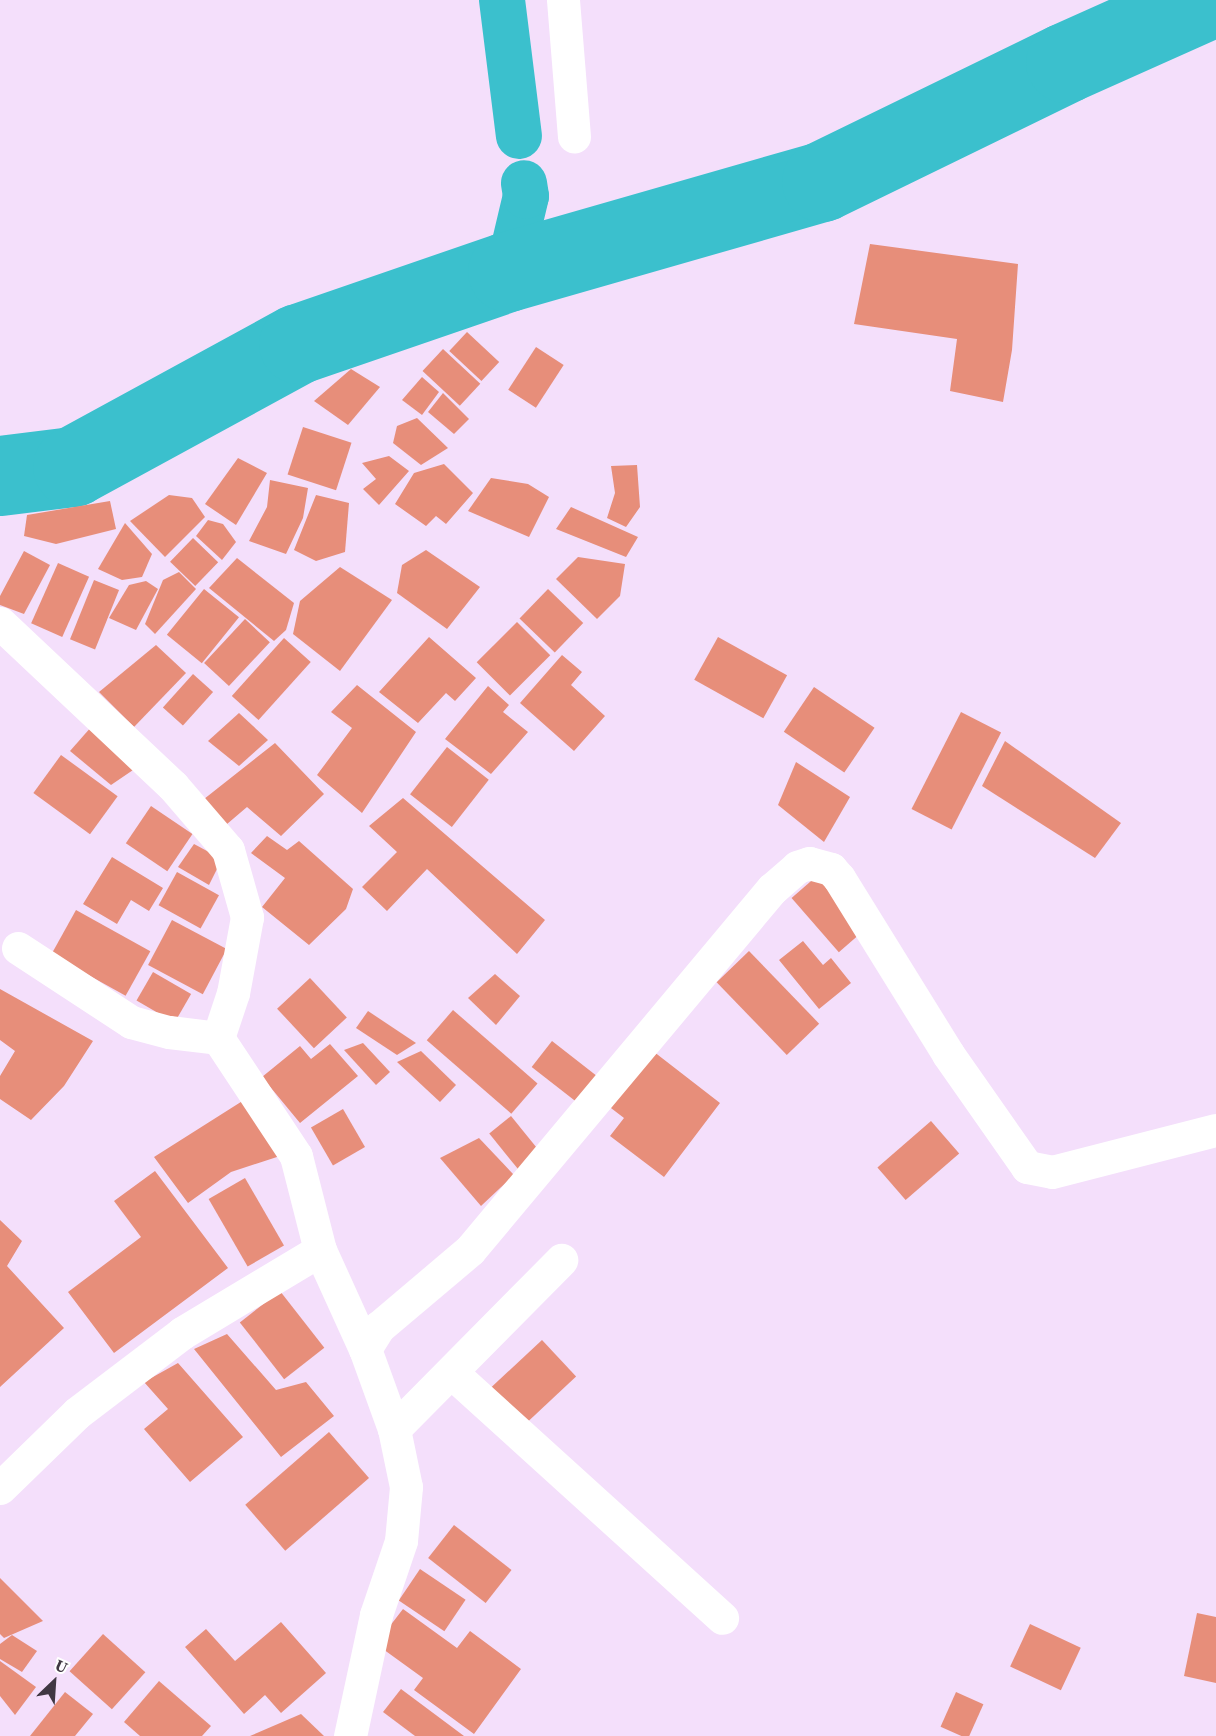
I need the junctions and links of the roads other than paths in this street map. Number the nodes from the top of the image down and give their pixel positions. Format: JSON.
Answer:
{"nodes":[{"id":1,"x":563,"y":0,"type":"edge"},
{"id":2,"x":574,"y":137,"type":"dead end"},
{"id":3,"x":0,"y":623,"type":"edge"},
{"id":4,"x":18,"y":948,"type":"dead end"},
{"id":5,"x":218,"y":1038,"type":"junction"},
{"id":6,"x":1216,"y":1130,"type":"edge"},
{"id":7,"x":320,"y":1250,"type":"junction"},
{"id":8,"x":561,"y":1260,"type":"dead end"},
{"id":9,"x":365,"y":1349,"type":"junction"},
{"id":10,"x":451,"y":1372,"type":"junction"},
{"id":11,"x":394,"y":1429,"type":"junction"},
{"id":12,"x":0,"y":1488,"type":"edge"},
{"id":13,"x":722,"y":1618,"type":"dead end"},
{"id":14,"x":350,"y":1736,"type":"edge"}],
"edges":[{"from":1,"to":2,"type":"street"},
{"from":3,"to":5,"type":"street"},
{"from":4,"to":5,"type":"street"},
{"from":5,"to":7,"type":"street"},
{"from":6,"to":9,"type":"street"},
{"from":7,"to":9,"type":"street"},
{"from":7,"to":12,"type":"street"},
{"from":8,"to":10,"type":"street"},
{"from":9,"to":11,"type":"street"},
{"from":10,"to":11,"type":"street"},
{"from":10,"to":13,"type":"street"},
{"from":11,"to":14,"type":"street"}]}
